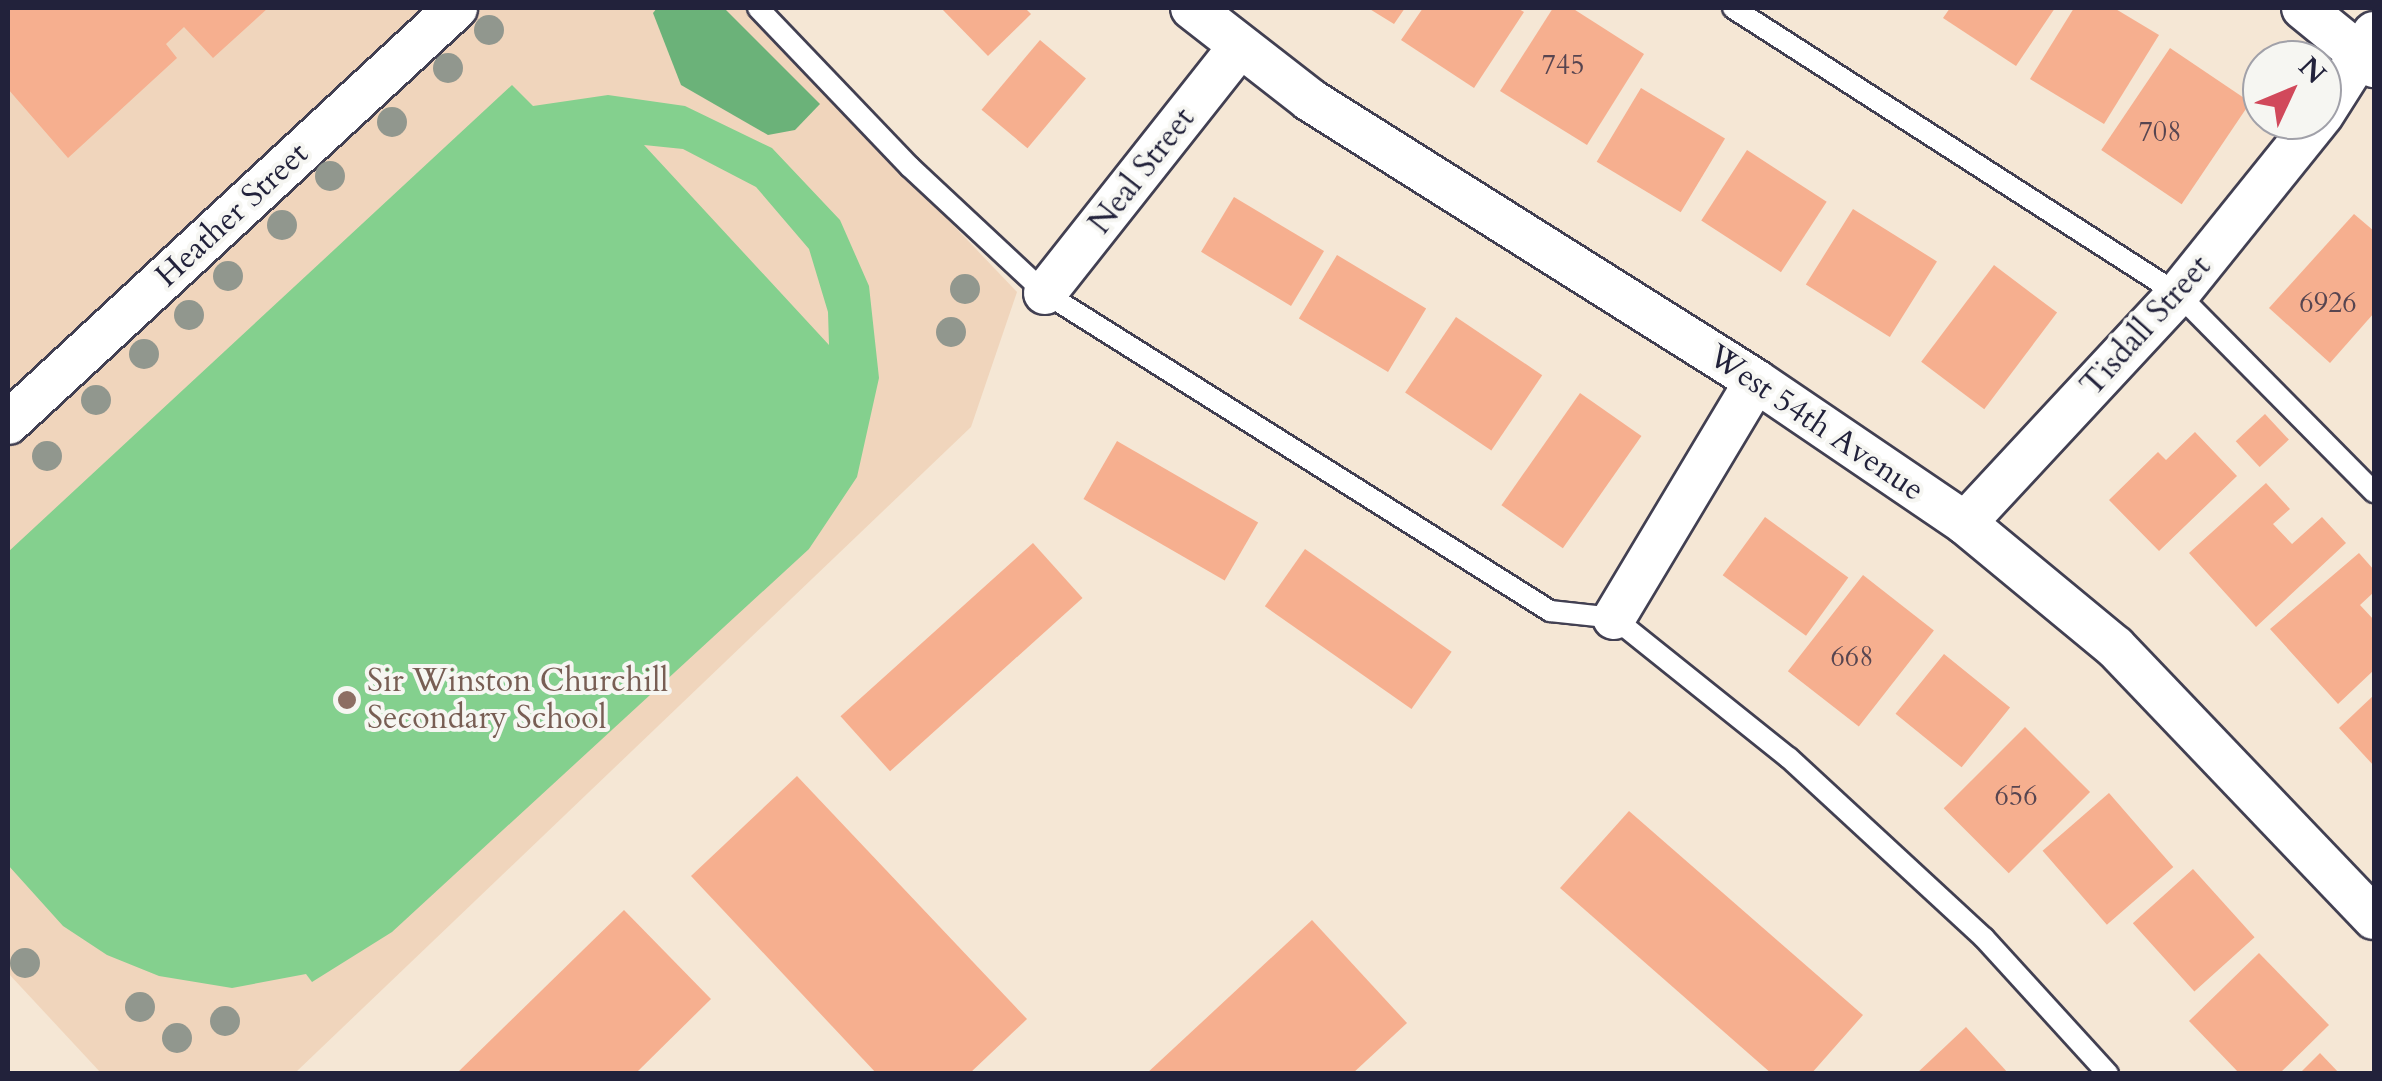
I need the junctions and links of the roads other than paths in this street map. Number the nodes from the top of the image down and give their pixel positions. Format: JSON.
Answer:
{"nodes":[{"id":1,"x":456,"y":8,"type":"edge"},
{"id":2,"x":758,"y":8,"type":"edge"},
{"id":3,"x":1192,"y":8,"type":"edge"},
{"id":4,"x":1733,"y":8,"type":"edge"},
{"id":5,"x":2303,"y":8,"type":"edge"},
{"id":6,"x":1238,"y":49,"type":"junction"},
{"id":7,"x":2370,"y":51,"type":"edge"},
{"id":8,"x":2342,"y":89,"type":"edge"},
{"id":9,"x":2302,"y":140,"type":"edge"},
{"id":10,"x":1045,"y":293,"type":"junction"},
{"id":11,"x":2178,"y":294,"type":"junction"},
{"id":12,"x":1756,"y":380,"type":"junction"},
{"id":13,"x":8,"y":423,"type":"edge"},
{"id":14,"x":2374,"y":492,"type":"edge"},
{"id":15,"x":1965,"y":523,"type":"junction"},
{"id":16,"x":1614,"y":618,"type":"junction"},
{"id":17,"x":2374,"y":918,"type":"edge"},
{"id":18,"x":2108,"y":1074,"type":"edge"}],
"edges":[{"from":1,"to":13,"type":"street","name":"Heather Street"},
{"from":2,"to":10,"type":"lane"},
{"from":3,"to":6,"type":"street","name":"West 54th Avenue"},
{"from":4,"to":11,"type":"lane"},
{"from":5,"to":7,"type":"street"},
{"from":6,"to":10,"type":"street","name":"Neal Street"},
{"from":6,"to":12,"type":"street","name":"West 54th Avenue"},
{"from":7,"to":8,"type":"street","name":"Tisdall Street"},
{"from":9,"to":11,"type":"street","name":"Tisdall Street"},
{"from":10,"to":16,"type":"lane"},
{"from":11,"to":14,"type":"lane"},
{"from":11,"to":15,"type":"street","name":"Tisdall Street"},
{"from":12,"to":15,"type":"street","name":"West 54th Avenue"},
{"from":12,"to":16,"type":"street"},
{"from":15,"to":17,"type":"street","name":"West 54th Avenue"},
{"from":16,"to":18,"type":"lane"}]}
